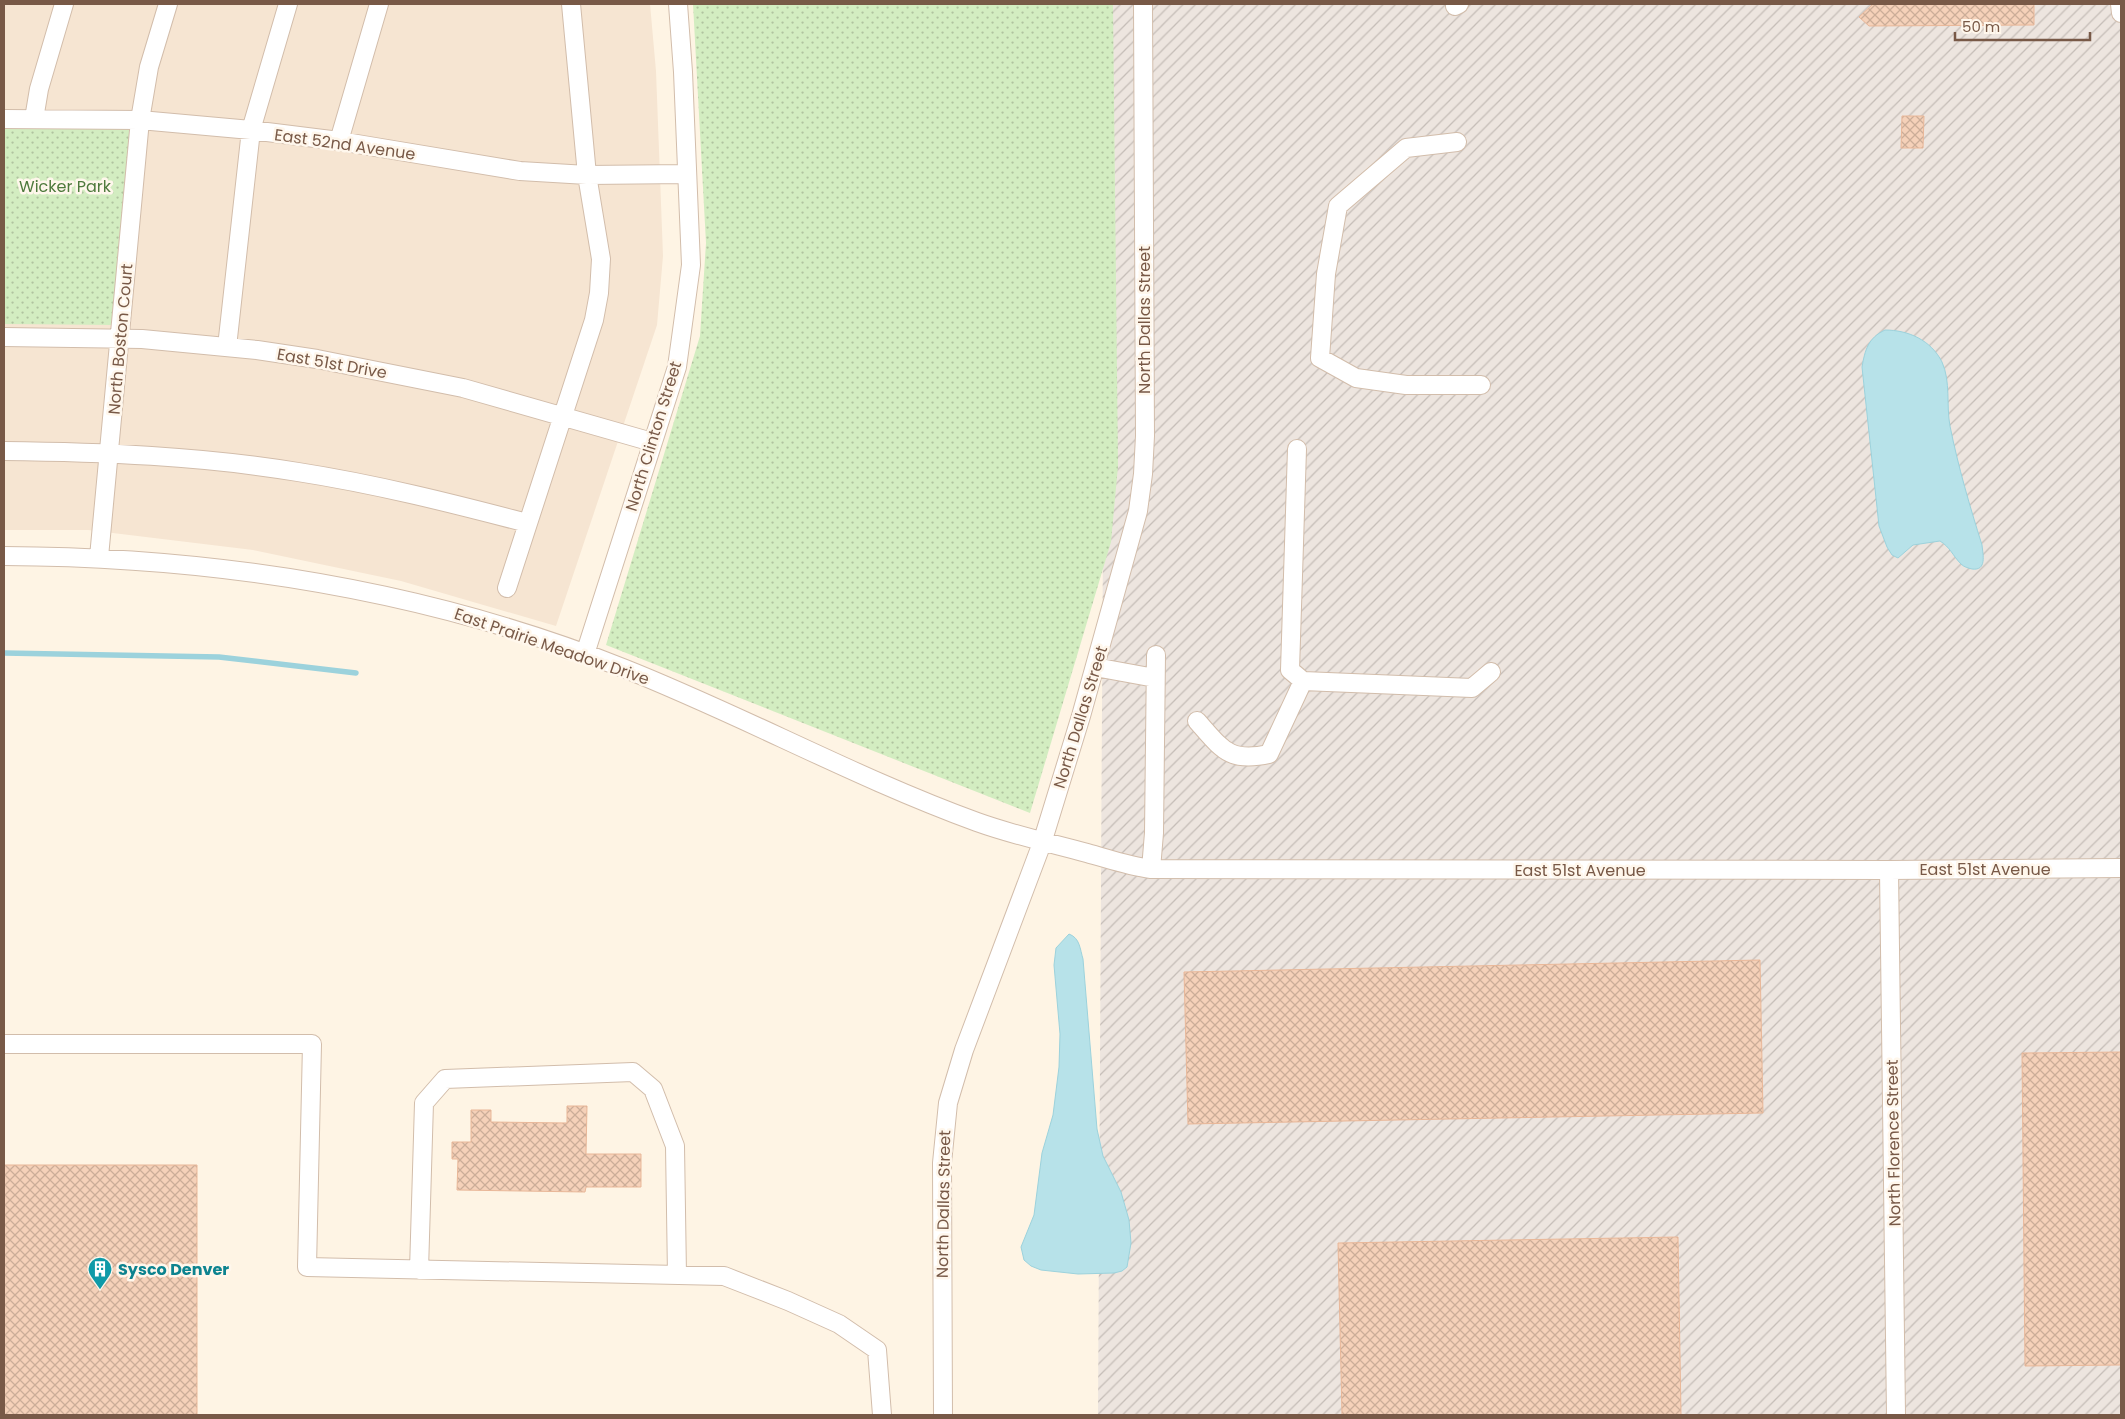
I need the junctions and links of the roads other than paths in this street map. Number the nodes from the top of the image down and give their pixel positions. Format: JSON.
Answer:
{"nodes":[{"id":1,"x":64,"y":4,"type":"edge"},
{"id":2,"x":168,"y":4,"type":"edge"},
{"id":3,"x":288,"y":4,"type":"edge"},
{"id":4,"x":379,"y":4,"type":"edge"},
{"id":5,"x":571,"y":4,"type":"edge"},
{"id":6,"x":678,"y":4,"type":"edge"},
{"id":7,"x":1143,"y":4,"type":"edge"},
{"id":8,"x":2120,"y":4,"type":"edge"},
{"id":9,"x":2121,"y":13,"type":"edge"},
{"id":10,"x":4,"y":119,"type":"edge"},
{"id":11,"x":34,"y":119,"type":"junction"},
{"id":12,"x":140,"y":120,"type":"junction"},
{"id":13,"x":251,"y":130,"type":"junction"},
{"id":14,"x":339,"y":141,"type":"junction"},
{"id":15,"x":1457,"y":142,"type":"dead end"},
{"id":16,"x":686,"y":174,"type":"junction"},
{"id":17,"x":587,"y":175,"type":"junction"},
{"id":18,"x":4,"y":336,"type":"edge"},
{"id":19,"x":120,"y":338,"type":"junction"},
{"id":20,"x":227,"y":347,"type":"junction"},
{"id":21,"x":1481,"y":385,"type":"dead end"},
{"id":22,"x":562,"y":415,"type":"junction"},
{"id":23,"x":652,"y":442,"type":"junction"},
{"id":24,"x":1297,"y":449,"type":"dead end"},
{"id":25,"x":4,"y":451,"type":"edge"},
{"id":26,"x":110,"y":453,"type":"junction"},
{"id":27,"x":527,"y":523,"type":"junction"},
{"id":28,"x":4,"y":556,"type":"edge"},
{"id":29,"x":99,"y":557,"type":"junction"},
{"id":30,"x":507,"y":588,"type":"dead end"},
{"id":31,"x":585,"y":654,"type":"junction"},
{"id":32,"x":1156,"y":655,"type":"dead end"},
{"id":33,"x":1096,"y":667,"type":"junction"},
{"id":34,"x":1491,"y":672,"type":"dead end"},
{"id":35,"x":1155,"y":678,"type":"junction"},
{"id":36,"x":1303,"y":681,"type":"junction"},
{"id":37,"x":1197,"y":721,"type":"dead end"},
{"id":38,"x":1042,"y":843,"type":"junction"},
{"id":39,"x":2121,"y":868,"type":"edge"},
{"id":40,"x":1151,"y":869,"type":"junction"},
{"id":41,"x":1889,"y":870,"type":"junction"},
{"id":42,"x":4,"y":1044,"type":"edge"},
{"id":43,"x":419,"y":1270,"type":"junction"},
{"id":44,"x":677,"y":1275,"type":"junction"},
{"id":45,"x":882,"y":1415,"type":"edge"},
{"id":46,"x":943,"y":1415,"type":"edge"},
{"id":47,"x":1896,"y":1415,"type":"edge"}],
"edges":[{"from":1,"to":11,"type":"street"},
{"from":2,"to":12,"type":"street","name":"North Boston Court"},
{"from":3,"to":13,"type":"street"},
{"from":4,"to":14,"type":"street"},
{"from":5,"to":17,"type":"street"},
{"from":6,"to":16,"type":"street","name":"North Clinton Street"},
{"from":7,"to":33,"type":"street","name":"North Dallas Street"},
{"from":8,"to":9,"type":"street"},
{"from":10,"to":11,"type":"street","name":"East 52nd Avenue"},
{"from":11,"to":12,"type":"street","name":"East 52nd Avenue"},
{"from":12,"to":13,"type":"street","name":"East 52nd Avenue"},
{"from":12,"to":19,"type":"street","name":"North Boston Court"},
{"from":13,"to":14,"type":"street","name":"East 52nd Avenue"},
{"from":13,"to":20,"type":"street"},
{"from":14,"to":17,"type":"street","name":"East 52nd Avenue"},
{"from":15,"to":21,"type":"street"},
{"from":16,"to":17,"type":"street","name":"East 52nd Avenue"},
{"from":16,"to":23,"type":"street","name":"North Clinton Street"},
{"from":17,"to":22,"type":"street"},
{"from":18,"to":19,"type":"street","name":"East 51st Drive"},
{"from":19,"to":20,"type":"street","name":"East 51st Drive"},
{"from":19,"to":26,"type":"street","name":"North Boston Court"},
{"from":20,"to":22,"type":"street","name":"East 51st Drive"},
{"from":22,"to":23,"type":"street","name":"East 51st Drive"},
{"from":22,"to":27,"type":"street"},
{"from":23,"to":31,"type":"street","name":"North Clinton Street"},
{"from":24,"to":36,"type":"street"},
{"from":25,"to":26,"type":"street"},
{"from":26,"to":27,"type":"street"},
{"from":26,"to":29,"type":"street","name":"North Boston Court"},
{"from":27,"to":30,"type":"street"},
{"from":28,"to":29,"type":"street","name":"East Prairie Meadow Drive"},
{"from":29,"to":31,"type":"street","name":"East Prairie Meadow Drive"},
{"from":31,"to":38,"type":"street","name":"East Prairie Meadow Drive"},
{"from":32,"to":35,"type":"street"},
{"from":33,"to":35,"type":"street"},
{"from":33,"to":38,"type":"street","name":"North Dallas Street"},
{"from":34,"to":36,"type":"street"},
{"from":35,"to":40,"type":"street"},
{"from":36,"to":37,"type":"street"},
{"from":38,"to":40,"type":"street","name":"East 51st Avenue"},
{"from":38,"to":46,"type":"street","name":"North Dallas Street"},
{"from":39,"to":41,"type":"street","name":"East 51st Avenue"},
{"from":40,"to":41,"type":"street","name":"East 51st Avenue"},
{"from":41,"to":47,"type":"street","name":"North Florence Street"},
{"from":42,"to":43,"type":"street"},
{"from":43,"to":44,"type":"street"},
{"from":43,"to":44,"type":"street"},
{"from":44,"to":45,"type":"street"}]}
